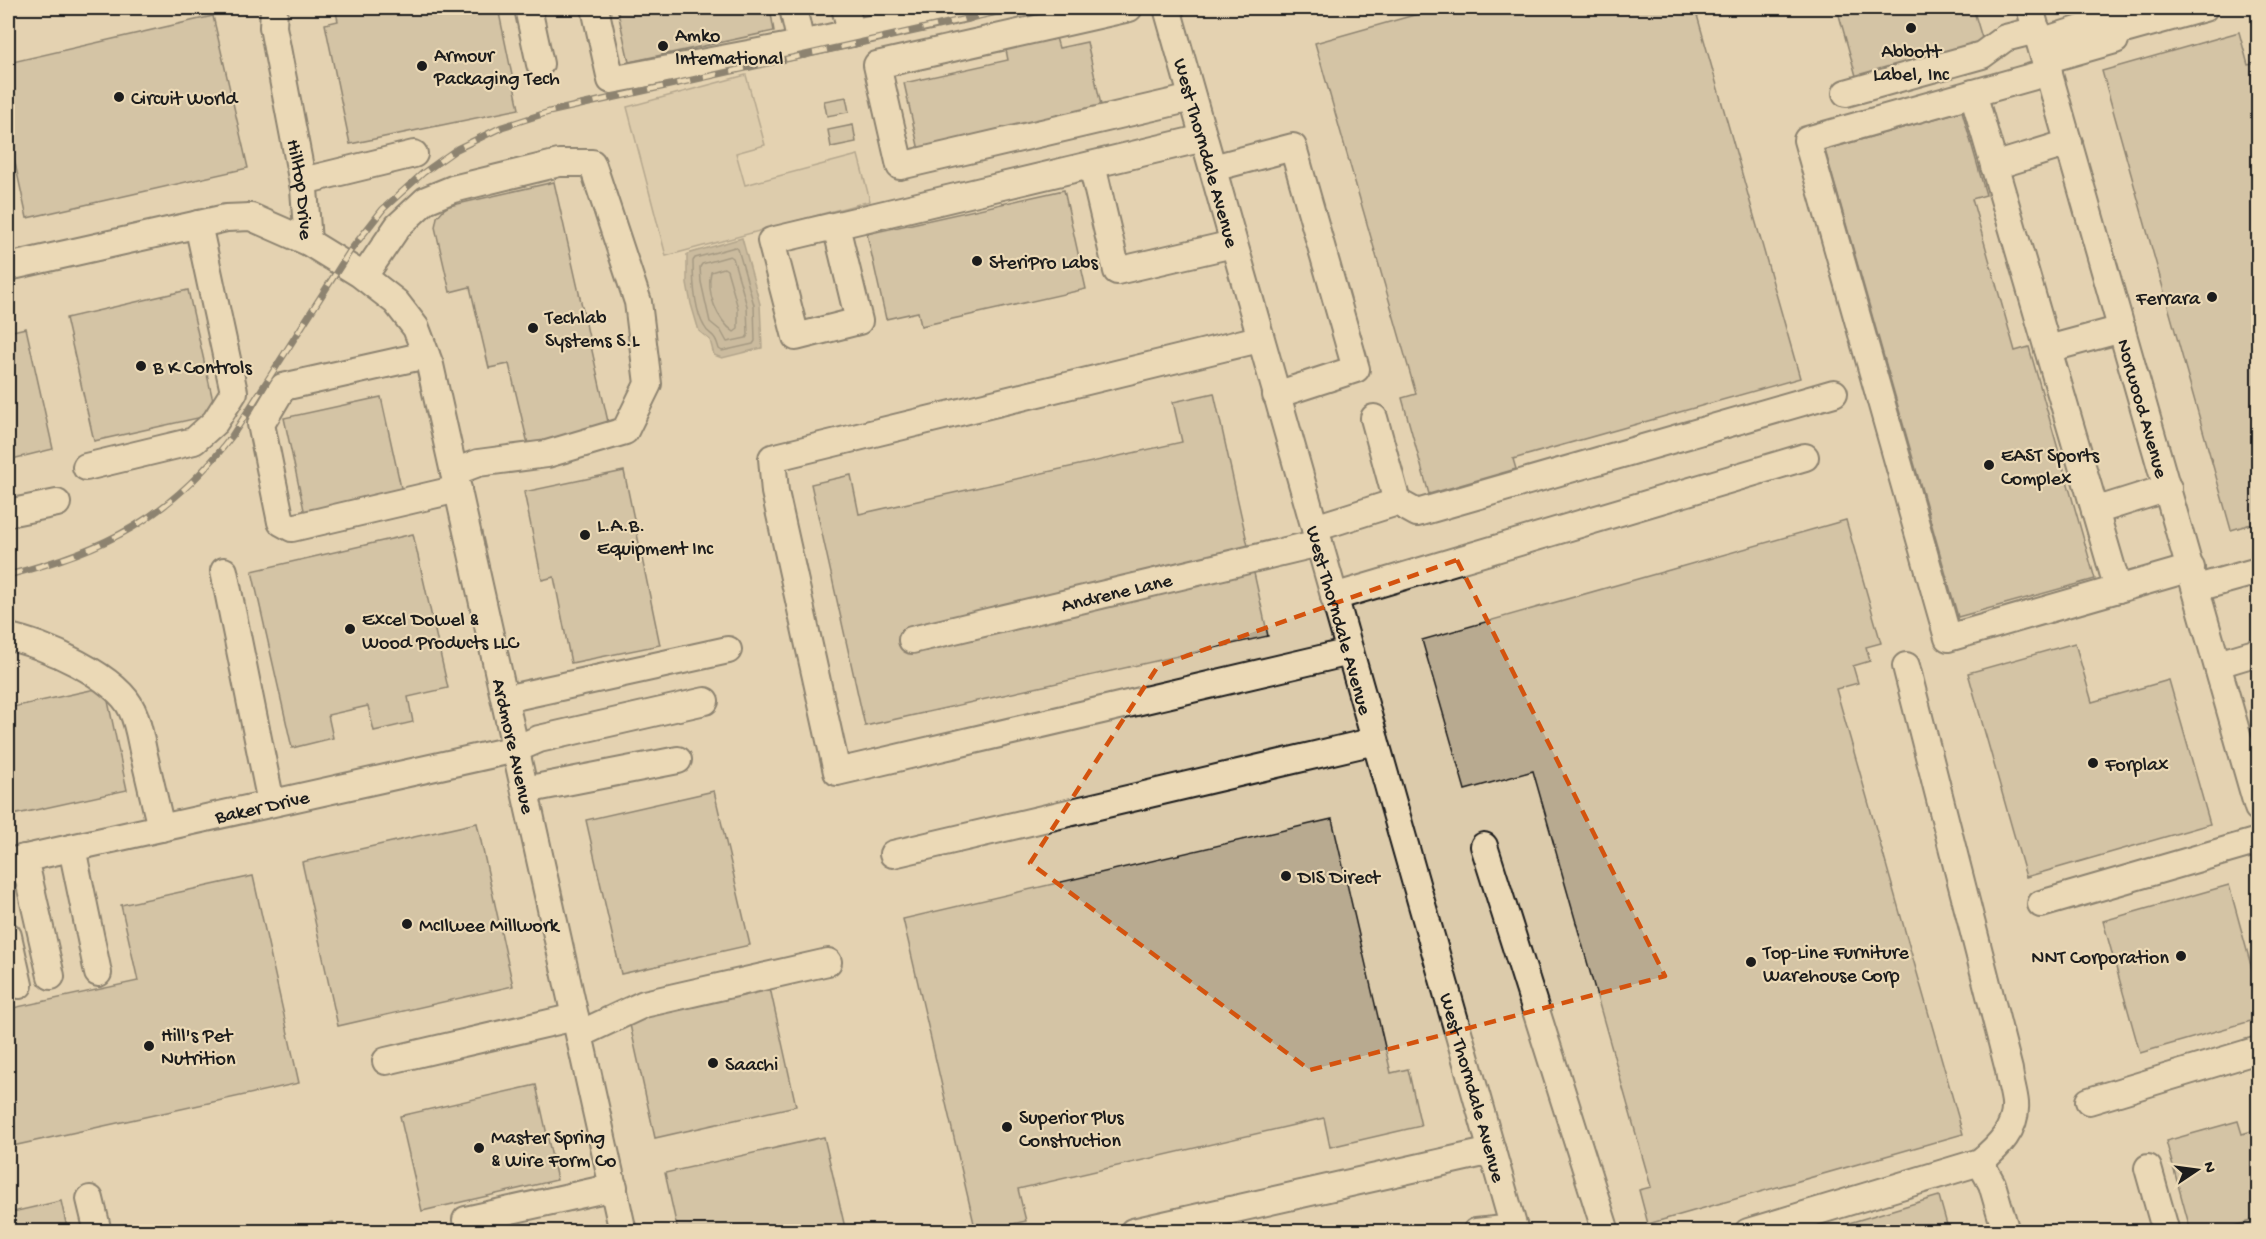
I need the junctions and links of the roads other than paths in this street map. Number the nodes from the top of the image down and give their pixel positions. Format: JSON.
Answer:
{"nodes":[{"id":1,"x":274,"y":8,"type":"edge"},
{"id":2,"x":528,"y":8,"type":"edge"},
{"id":3,"x":595,"y":8,"type":"edge"},
{"id":4,"x":793,"y":8,"type":"edge"},
{"id":5,"x":845,"y":8,"type":"edge"},
{"id":6,"x":966,"y":8,"type":"edge"},
{"id":7,"x":1129,"y":8,"type":"edge"},
{"id":8,"x":1167,"y":8,"type":"edge"},
{"id":9,"x":2204,"y":8,"type":"edge"},
{"id":10,"x":2114,"y":20,"type":"edge"},
{"id":11,"x":852,"y":33,"type":"junction"},
{"id":12,"x":2040,"y":42,"type":"edge"},
{"id":13,"x":801,"y":44,"type":"junction"},
{"id":14,"x":540,"y":64,"type":"dead end"},
{"id":15,"x":1846,"y":93,"type":"dead end"},
{"id":16,"x":1973,"y":93,"type":"junction"},
{"id":17,"x":1192,"y":98,"type":"junction"},
{"id":18,"x":1204,"y":138,"type":"junction"},
{"id":19,"x":2069,"y":143,"type":"junction"},
{"id":20,"x":414,"y":154,"type":"dead end"},
{"id":21,"x":1092,"y":165,"type":"junction"},
{"id":22,"x":1994,"y":166,"type":"junction"},
{"id":23,"x":1212,"y":168,"type":"junction"},
{"id":24,"x":303,"y":181,"type":"junction"},
{"id":25,"x":198,"y":224,"type":"junction"},
{"id":26,"x":836,"y":226,"type":"junction"},
{"id":27,"x":308,"y":242,"type":"junction"},
{"id":28,"x":1233,"y":244,"type":"junction"},
{"id":29,"x":9,"y":262,"type":"edge"},
{"id":30,"x":363,"y":276,"type":"junction"},
{"id":31,"x":2122,"y":329,"type":"junction"},
{"id":32,"x":1259,"y":339,"type":"junction"},
{"id":33,"x":2048,"y":349,"type":"junction"},
{"id":34,"x":426,"y":355,"type":"junction"},
{"id":35,"x":1834,"y":393,"type":"dead end"},
{"id":36,"x":1276,"y":395,"type":"junction"},
{"id":37,"x":1374,"y":418,"type":"dead end"},
{"id":38,"x":1805,"y":457,"type":"dead end"},
{"id":39,"x":86,"y":467,"type":"dead end"},
{"id":40,"x":456,"y":480,"type":"junction"},
{"id":41,"x":2168,"y":488,"type":"junction"},
{"id":42,"x":57,"y":502,"type":"dead end"},
{"id":43,"x":1397,"y":502,"type":"junction"},
{"id":44,"x":2095,"y":511,"type":"junction"},
{"id":45,"x":8,"y":513,"type":"edge"},
{"id":46,"x":1317,"y":535,"type":"junction"},
{"id":47,"x":2259,"y":571,"type":"edge"},
{"id":48,"x":224,"y":572,"type":"dead end"},
{"id":49,"x":2194,"y":578,"type":"junction"},
{"id":50,"x":2118,"y":589,"type":"junction"},
{"id":51,"x":1334,"y":597,"type":"junction"},
{"id":52,"x":8,"y":637,"type":"edge"},
{"id":53,"x":912,"y":640,"type":"dead end"},
{"id":54,"x":728,"y":650,"type":"dead end"},
{"id":55,"x":1350,"y":652,"type":"junction"},
{"id":56,"x":2259,"y":652,"type":"edge"},
{"id":57,"x":2218,"y":664,"type":"junction"},
{"id":58,"x":1906,"y":666,"type":"dead end"},
{"id":59,"x":505,"y":699,"type":"junction"},
{"id":60,"x":705,"y":701,"type":"dead end"},
{"id":61,"x":1376,"y":741,"type":"junction"},
{"id":62,"x":516,"y":749,"type":"junction"},
{"id":63,"x":678,"y":760,"type":"dead end"},
{"id":64,"x":525,"y":790,"type":"junction"},
{"id":65,"x":271,"y":803,"type":"junction"},
{"id":66,"x":2259,"y":808,"type":"edge"},
{"id":67,"x":161,"y":828,"type":"junction"},
{"id":68,"x":2259,"y":841,"type":"edge"},
{"id":69,"x":1484,"y":846,"type":"dead end"},
{"id":70,"x":72,"y":848,"type":"junction"},
{"id":71,"x":893,"y":854,"type":"dead end"},
{"id":72,"x":16,"y":860,"type":"edge"},
{"id":73,"x":2041,"y":904,"type":"dead end"},
{"id":74,"x":8,"y":936,"type":"edge"},
{"id":75,"x":828,"y":962,"type":"dead end"},
{"id":76,"x":98,"y":973,"type":"dead end"},
{"id":77,"x":51,"y":976,"type":"dead end"},
{"id":78,"x":19,"y":985,"type":"dead end"},
{"id":79,"x":578,"y":1025,"type":"junction"},
{"id":80,"x":2259,"y":1050,"type":"edge"},
{"id":81,"x":386,"y":1061,"type":"dead end"},
{"id":82,"x":2089,"y":1101,"type":"dead end"},
{"id":83,"x":1492,"y":1151,"type":"junction"},
{"id":84,"x":1980,"y":1162,"type":"junction"},
{"id":85,"x":2148,"y":1168,"type":"dead end"},
{"id":86,"x":614,"y":1187,"type":"junction"},
{"id":87,"x":90,"y":1198,"type":"dead end"},
{"id":88,"x":466,"y":1220,"type":"dead end"},
{"id":89,"x":1514,"y":1230,"type":"edge"},
{"id":90,"x":98,"y":1232,"type":"edge"},
{"id":91,"x":624,"y":1232,"type":"edge"},
{"id":92,"x":1133,"y":1232,"type":"edge"},
{"id":93,"x":1476,"y":1232,"type":"edge"},
{"id":94,"x":1606,"y":1232,"type":"edge"},
{"id":95,"x":1748,"y":1232,"type":"edge"},
{"id":96,"x":2006,"y":1232,"type":"edge"},
{"id":97,"x":2166,"y":1232,"type":"edge"}],
"edges":[{"from":1,"to":24,"type":"street","name":"Hilltop Drive"},
{"from":2,"to":14,"type":"street"},
{"from":3,"to":13,"type":"street"},
{"from":4,"to":13,"type":"street"},
{"from":5,"to":11,"type":"street"},
{"from":6,"to":11,"type":"street"},
{"from":7,"to":17,"type":"street"},
{"from":8,"to":17,"type":"street","name":"West Thorndale Avenue"},
{"from":9,"to":10,"type":"street"},
{"from":10,"to":12,"type":"street"},
{"from":11,"to":13,"type":"street"},
{"from":12,"to":15,"type":"street"},
{"from":12,"to":16,"type":"street"},
{"from":12,"to":19,"type":"street","name":"Norwood Avenue"},
{"from":16,"to":22,"type":"street"},
{"from":16,"to":50,"type":"street"},
{"from":17,"to":18,"type":"street","name":"West Thorndale Avenue"},
{"from":18,"to":21,"type":"street"},
{"from":18,"to":23,"type":"street","name":"West Thorndale Avenue"},
{"from":19,"to":22,"type":"street"},
{"from":19,"to":31,"type":"street","name":"Norwood Avenue"},
{"from":20,"to":24,"type":"street"},
{"from":21,"to":26,"type":"street"},
{"from":21,"to":28,"type":"street"},
{"from":22,"to":33,"type":"street"},
{"from":23,"to":28,"type":"street","name":"West Thorndale Avenue"},
{"from":23,"to":36,"type":"street"},
{"from":24,"to":27,"type":"street","name":"Hilltop Drive"},
{"from":25,"to":27,"type":"street","name":"Hilltop Drive"},
{"from":25,"to":29,"type":"street","name":"Hilltop Drive"},
{"from":25,"to":39,"type":"street"},
{"from":26,"to":26,"type":"street"},
{"from":27,"to":30,"type":"street","name":"Ardmore Avenue"},
{"from":28,"to":32,"type":"street","name":"West Thorndale Avenue"},
{"from":30,"to":34,"type":"street","name":"Ardmore Avenue"},
{"from":30,"to":40,"type":"street"},
{"from":31,"to":33,"type":"street"},
{"from":31,"to":41,"type":"street","name":"Norwood Avenue"},
{"from":32,"to":36,"type":"street","name":"West Thorndale Avenue"},
{"from":32,"to":55,"type":"street"},
{"from":33,"to":44,"type":"street"},
{"from":34,"to":40,"type":"street","name":"Ardmore Avenue"},
{"from":34,"to":40,"type":"street"},
{"from":35,"to":43,"type":"street"},
{"from":36,"to":46,"type":"street","name":"West Thorndale Avenue"},
{"from":37,"to":43,"type":"street"},
{"from":38,"to":51,"type":"street"},
{"from":40,"to":59,"type":"street","name":"Ardmore Avenue"},
{"from":41,"to":44,"type":"street"},
{"from":41,"to":49,"type":"street","name":"Norwood Avenue"},
{"from":42,"to":45,"type":"street"},
{"from":43,"to":46,"type":"street","name":"Andrene Lane"},
{"from":44,"to":50,"type":"street"},
{"from":46,"to":51,"type":"street","name":"West Thorndale Avenue"},
{"from":46,"to":53,"type":"street","name":"Andrene Lane"},
{"from":47,"to":49,"type":"street"},
{"from":48,"to":65,"type":"street"},
{"from":49,"to":50,"type":"street"},
{"from":49,"to":57,"type":"street","name":"Norwood Avenue"},
{"from":51,"to":55,"type":"street","name":"West Thorndale Avenue"},
{"from":52,"to":67,"type":"street"},
{"from":54,"to":59,"type":"street"},
{"from":55,"to":61,"type":"street","name":"West Thorndale Avenue"},
{"from":56,"to":57,"type":"street"},
{"from":57,"to":66,"type":"street","name":"Norwood Avenue"},
{"from":58,"to":84,"type":"street"},
{"from":59,"to":62,"type":"street","name":"Ardmore Avenue"},
{"from":60,"to":62,"type":"street","name":"Baker Drive"},
{"from":61,"to":71,"type":"street"},
{"from":61,"to":83,"type":"street","name":"West Thorndale Avenue"},
{"from":62,"to":64,"type":"street","name":"Ardmore Avenue"},
{"from":62,"to":65,"type":"street","name":"Baker Drive"},
{"from":63,"to":64,"type":"street"},
{"from":64,"to":79,"type":"street","name":"Ardmore Avenue"},
{"from":65,"to":67,"type":"street","name":"Baker Drive"},
{"from":67,"to":70,"type":"street","name":"Baker Drive"},
{"from":68,"to":73,"type":"street"},
{"from":69,"to":94,"type":"street"},
{"from":70,"to":72,"type":"street","name":"Baker Drive"},
{"from":70,"to":76,"type":"street"},
{"from":72,"to":77,"type":"street"},
{"from":74,"to":78,"type":"street"},
{"from":75,"to":79,"type":"street"},
{"from":79,"to":81,"type":"street"},
{"from":79,"to":86,"type":"street","name":"Ardmore Avenue"},
{"from":80,"to":82,"type":"street"},
{"from":83,"to":89,"type":"street","name":"West Thorndale Avenue"},
{"from":83,"to":92,"type":"street"},
{"from":84,"to":95,"type":"street"},
{"from":84,"to":96,"type":"street"},
{"from":85,"to":97,"type":"street"},
{"from":86,"to":88,"type":"street"},
{"from":86,"to":91,"type":"street","name":"Ardmore Avenue"},
{"from":87,"to":90,"type":"street"},
{"from":89,"to":93,"type":"street"}]}
